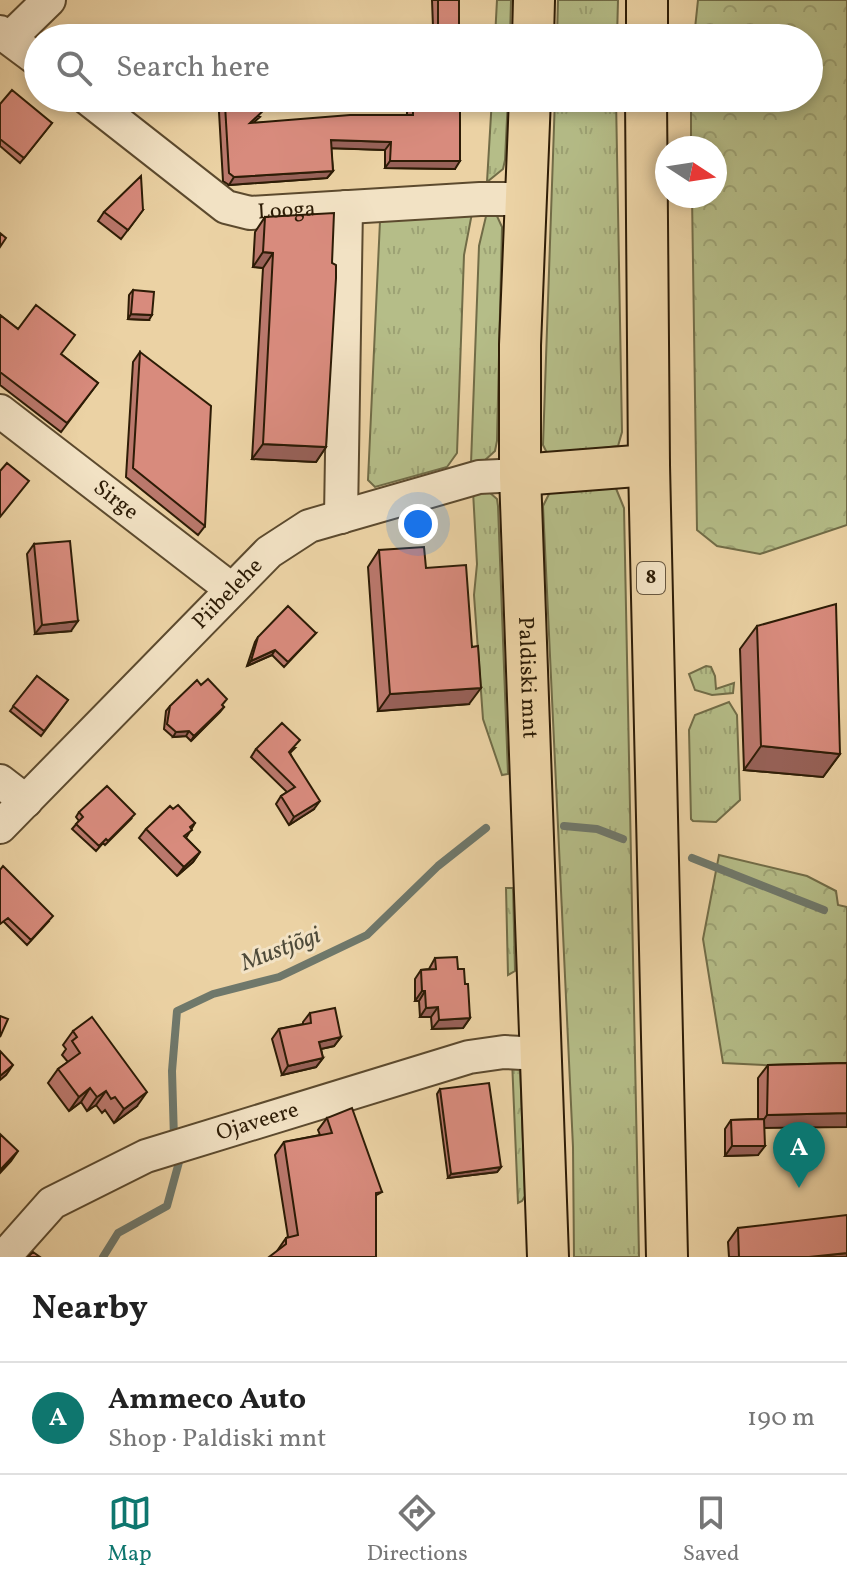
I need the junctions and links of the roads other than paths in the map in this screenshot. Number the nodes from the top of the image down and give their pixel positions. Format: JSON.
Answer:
{"nodes":[{"id":1,"x":49,"y":0,"type":"edge"},
{"id":2,"x":534,"y":0,"type":"edge"},
{"id":3,"x":647,"y":0,"type":"edge"},
{"id":4,"x":533,"y":24,"type":"edge"},
{"id":5,"x":647,"y":24,"type":"edge"},
{"id":6,"x":5,"y":35,"type":"edge"},
{"id":7,"x":24,"y":49,"type":"edge"},
{"id":8,"x":105,"y":112,"type":"edge"},
{"id":9,"x":529,"y":112,"type":"edge"},
{"id":10,"x":646,"y":112,"type":"edge"},
{"id":11,"x":526,"y":199,"type":"junction"},
{"id":12,"x":346,"y":207,"type":"junction"},
{"id":13,"x":0,"y":411,"type":"edge"},
{"id":14,"x":649,"y":465,"type":"junction"},
{"id":15,"x":520,"y":475,"type":"junction"},
{"id":16,"x":341,"y":517,"type":"junction"},
{"id":17,"x":231,"y":589,"type":"junction"},
{"id":18,"x":0,"y":781,"type":"edge"},
{"id":19,"x":26,"y":801,"type":"junction"},
{"id":20,"x":0,"y":827,"type":"edge"},
{"id":21,"x":541,"y":1054,"type":"junction"},
{"id":22,"x":4,"y":1257,"type":"edge"},
{"id":23,"x":548,"y":1257,"type":"edge"},
{"id":24,"x":667,"y":1257,"type":"edge"}],
"edges":[{"from":1,"to":6,"type":"street"},
{"from":2,"to":4,"type":"main road"},
{"from":3,"to":5,"type":"main road"},
{"from":6,"to":7,"type":"street"},
{"from":8,"to":12,"type":"street","name":"Looga"},
{"from":9,"to":11,"type":"main road","name":"Paldiski mnt"},
{"from":10,"to":14,"type":"main road","number":"8"},
{"from":11,"to":12,"type":"street","name":"Looga"},
{"from":11,"to":15,"type":"main road","name":"Paldiski mnt"},
{"from":12,"to":16,"type":"street"},
{"from":13,"to":17,"type":"street","name":"Sirge"},
{"from":14,"to":15,"type":"main road"},
{"from":14,"to":24,"type":"main road","number":"8"},
{"from":15,"to":16,"type":"street","name":"Piibelehe"},
{"from":15,"to":21,"type":"main road","name":"Paldiski mnt"},
{"from":16,"to":17,"type":"street","name":"Piibelehe"},
{"from":17,"to":19,"type":"street","name":"Piibelehe"},
{"from":18,"to":19,"type":"street"},
{"from":19,"to":20,"type":"street","name":"Piibelehe"},
{"from":21,"to":22,"type":"street","name":"Ojaveere"},
{"from":21,"to":23,"type":"main road","name":"Paldiski mnt"}]}
